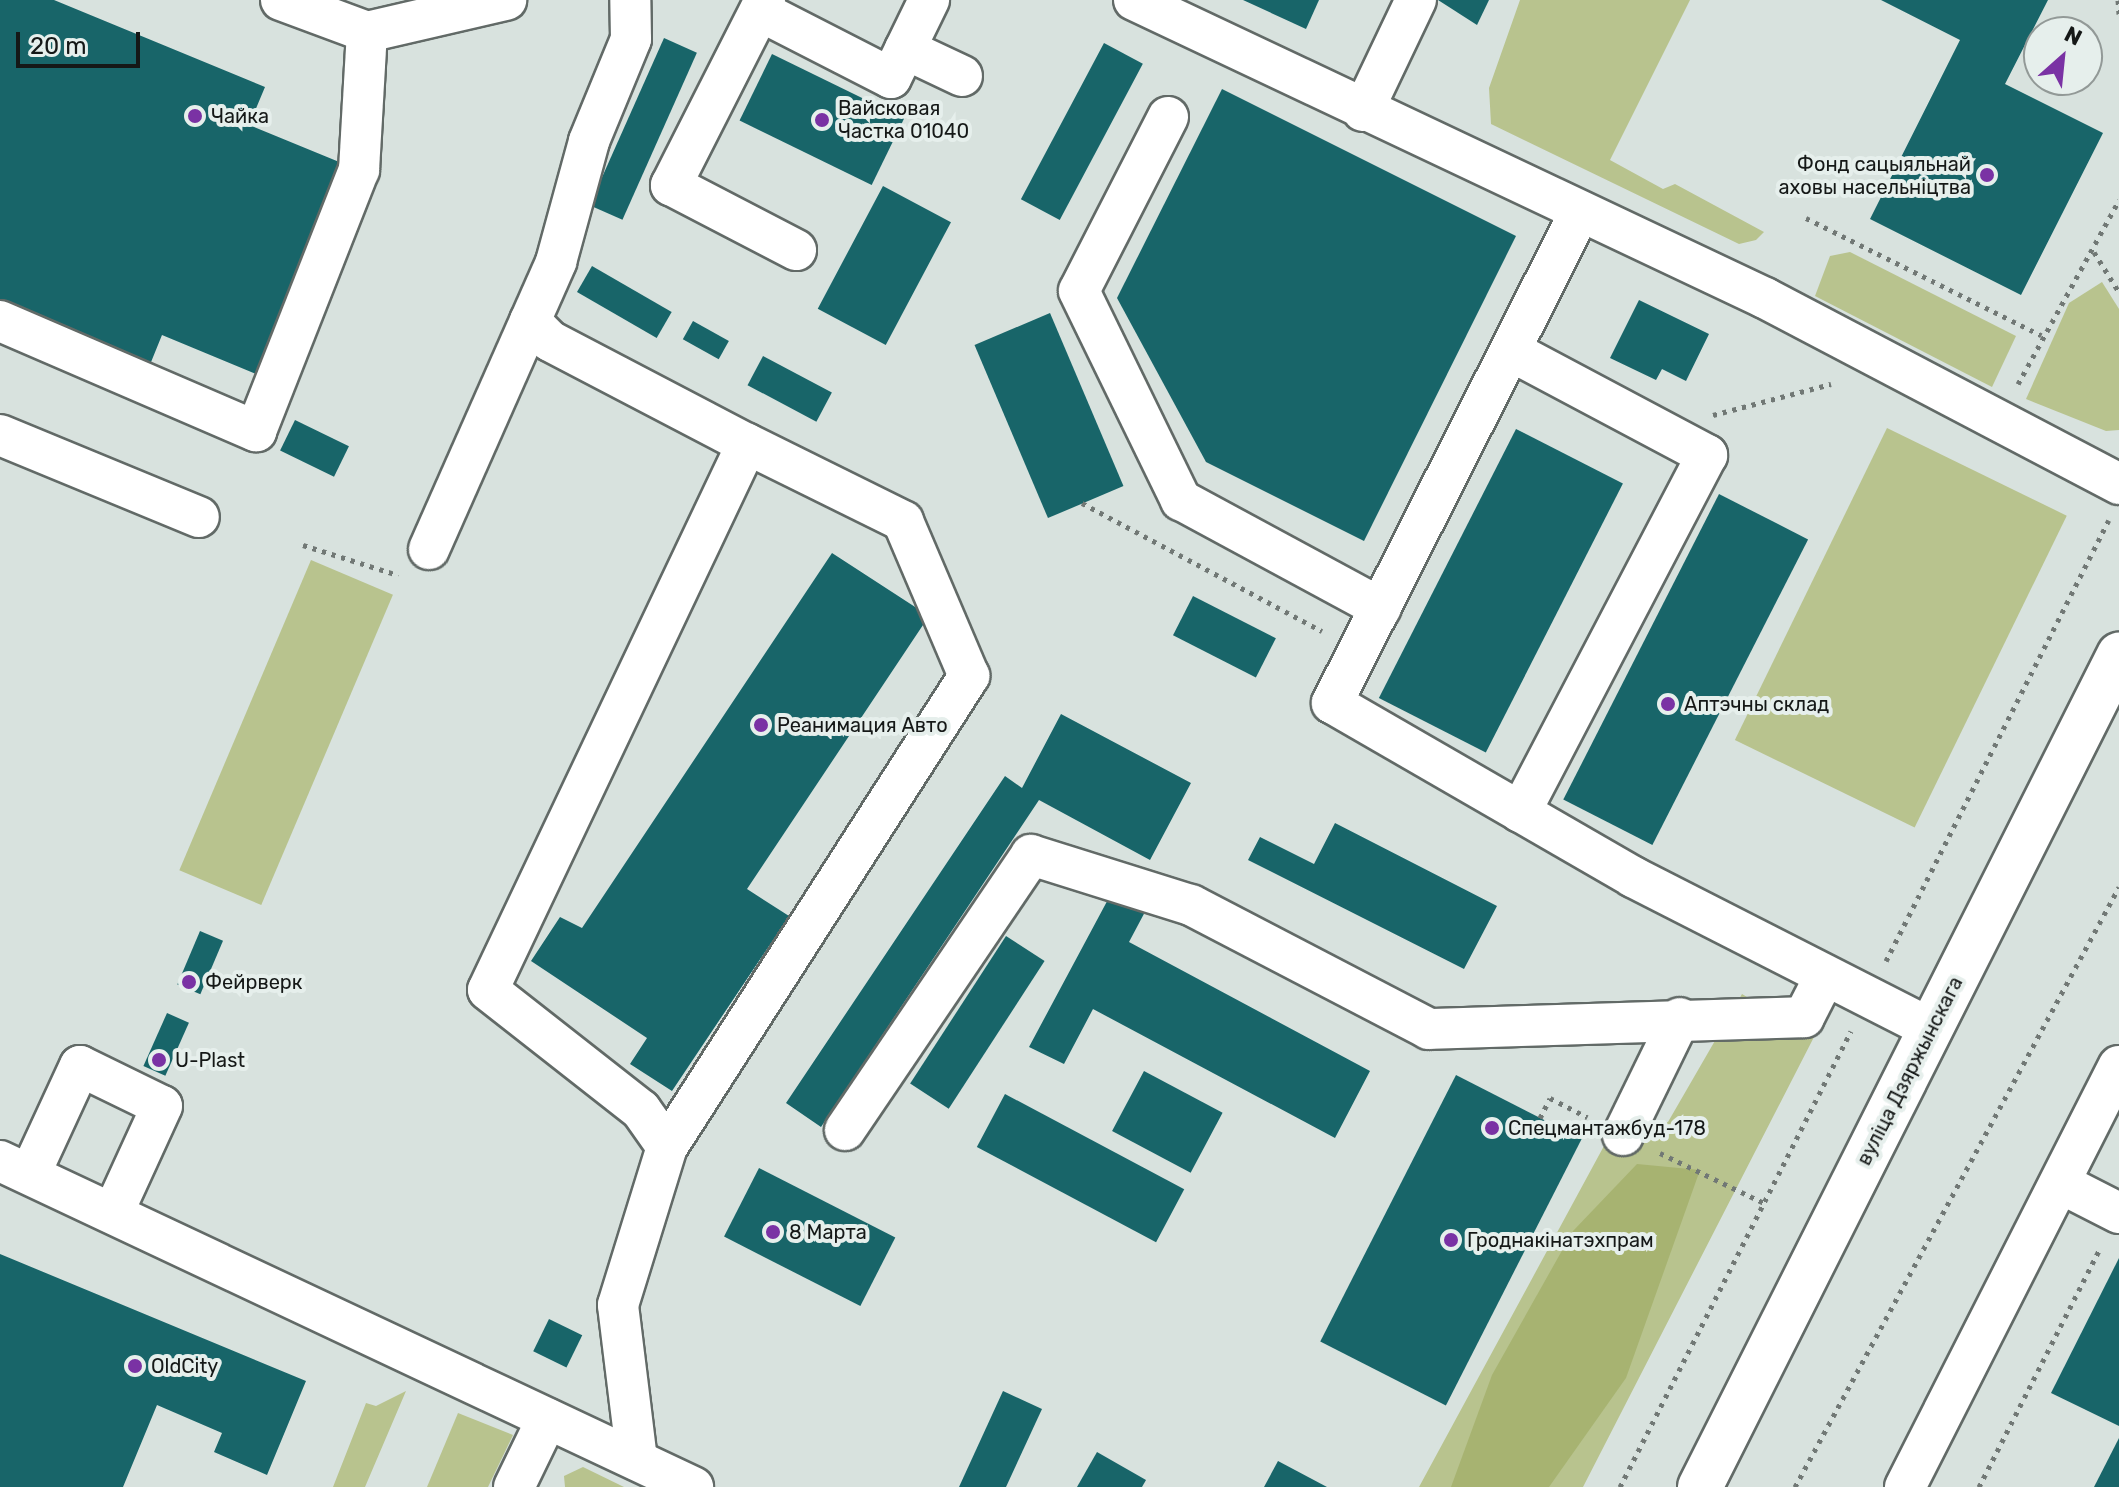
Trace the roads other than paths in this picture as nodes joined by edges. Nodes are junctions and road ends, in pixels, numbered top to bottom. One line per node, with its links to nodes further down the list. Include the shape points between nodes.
1 (281, 0): 8 (lane)
2 (506, 0): 8 (lane)
3 (630, 0): 16 (lane, via 631,39)
4 (929, 0): 9 (lane)
5 (1134, 0): 11 (lane)
6 (1416, 0): 11 (lane)
7 (762, 6): 9 (lane, via 891,78); 14 (lane, via 671,185)
8 (367, 32): 15 (lane, via 359,170 256,431)
9 (905, 49): 10 (lane)
10 (962, 76)
11 (1363, 111): 13 (lane)
12 (1168, 117): 23 (lane, via 1079,291 1181,500)
13 (1580, 212): 17 (lane); 20 (lane, via 1765,298)
14 (796, 250)
15 (0, 321)
16 (530, 321): 19 (lane, via 550,341); 22 (lane)
17 (1513, 352): 23 (lane); 25 (lane, via 1707,455)
18 (0, 435): 21 (lane)
19 (747, 444): 32 (lane, via 488,990 641,1110); 32 (lane, via 903,521 969,676)
20 (2119, 484)
21 (199, 517)
22 (420, 564)
23 (1381, 608): 25 (lane, via 1332,703)
24 (2119, 655): 28 (main road, вуліца Дзяржынскага)
25 (1520, 812): 26 (lane)
26 (1825, 976): 27 (lane, via 1804,1017); 28 (lane)
27 (1680, 1018): 30 (lane, via 1429,1029 1191,905 1031,855); 31 (lane)
28 (1931, 1029): 41 (main road, вуліца Дзяржынскага)
29 (2119, 1066): 34 (lane)
30 (845, 1130)
31 (1623, 1135)
32 (667, 1147): 38 (lane, via 618,1305)
33 (15, 1168): 35 (lane); 35 (lane, via 80,1066 162,1106)
34 (2060, 1183): 36 (lane); 42 (lane)
35 (113, 1213): 37 (lane, via 439,1381)
36 (2119, 1213)
37 (547, 1419): 38 (lane); 39 (lane)
38 (637, 1460): 40 (lane)
39 (514, 1487)
40 (693, 1487)
41 (1700, 1487)
42 (1905, 1487)

